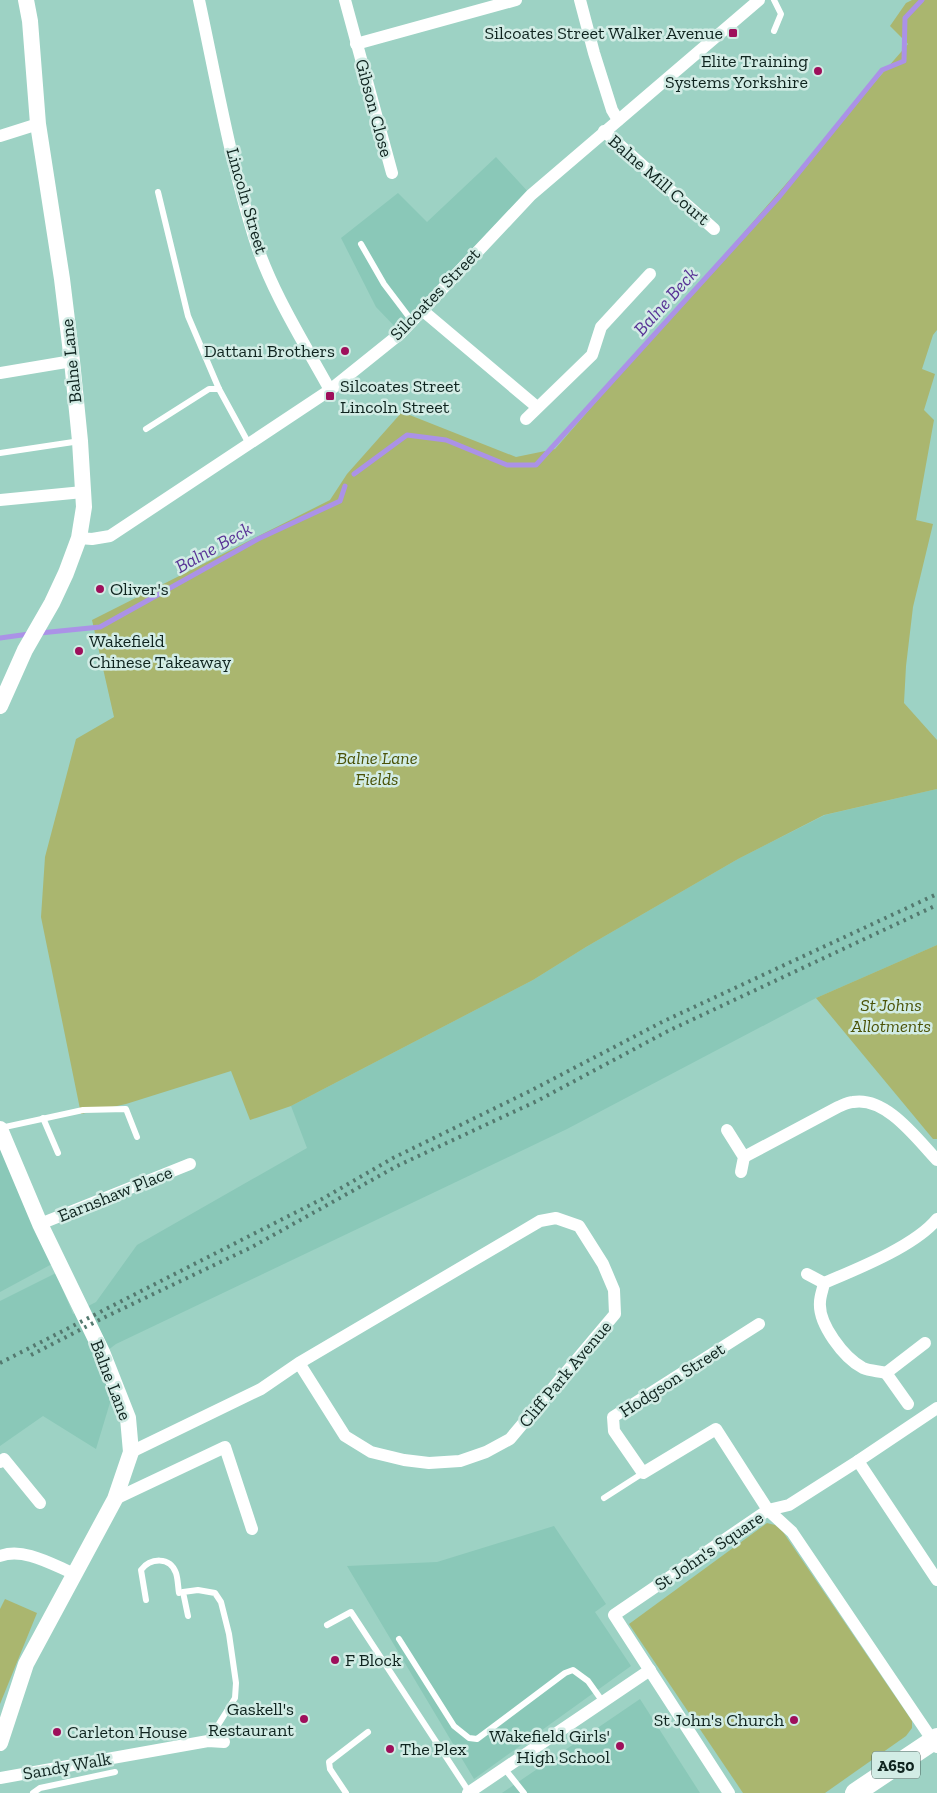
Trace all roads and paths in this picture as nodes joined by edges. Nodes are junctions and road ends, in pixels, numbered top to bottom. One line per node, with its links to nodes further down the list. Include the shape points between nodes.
1 (26, 0): 11 (street, Balne Lane)
2 (199, 0): 24 (street, Lincoln Street, via 254,238 276,292)
3 (345, 0): 9 (street, Gibson Close)
4 (516, 0): 9 (street, Gibson Close)
5 (580, 0): 10 (street, via 612,110)
6 (759, 0): 10 (street, Silcoates Street)
7 (774, 0): 8 (lane, via 781,14)
8 (774, 31)
9 (356, 44): 14 (street, Gibson Close)
10 (618, 120): 12 (street, Silcoates Street)
11 (38, 124): 13 (street); 21 (street, Balne Lane)
12 (604, 131): 16 (street, Balne Mill Court); 19 (street, Silcoates Street, via 531,195)
13 (0, 136)
14 (392, 173)
15 (158, 192): 23 (lane, via 188,316)
16 (714, 229)
17 (361, 244): 20 (lane, via 384,284)
18 (650, 274): 25 (street, via 601,327 592,355)
19 (422, 310): 20 (street, Silcoates Street); 25 (street)
20 (412, 321): 24 (street, Silcoates Street)
21 (72, 361): 22 (street); 28 (street, Balne Lane)
22 (0, 374)
23 (219, 389): 27 (lane, via 209,389); 29 (lane)
24 (330, 390): 29 (street, Silcoates Street)
25 (537, 406): 26 (street)
26 (526, 419)
27 (146, 429)
28 (80, 442): 30 (lane); 31 (street, Balne Lane)
29 (250, 444): 33 (street, Silcoates Street, via 110,536)
30 (0, 453)
31 (83, 492): 32 (street); 33 (street, Balne Lane)
32 (0, 500)
33 (79, 538): 34 (street, Balne Lane, via 52,603 25,650)
34 (0, 706)
35 (43, 1118): 36 (lane); 38 (lane, via 83,1110 126,1109); 39 (lane)
36 (0, 1128): 45 (street, Balne Lane)
37 (727, 1130): 40 (street)
38 (137, 1137)
39 (58, 1153)
40 (744, 1157): 41 (street, via 838,1106 854,1101 867,1102 887,1111); 43 (street)
41 (937, 1160)
42 (190, 1164): 45 (street, Earnshaw Place)
43 (741, 1172)
44 (937, 1219): 47 (street, via 901,1247)
45 (40, 1224): 54 (street, Balne Lane, via 102,1352 128,1418)
46 (807, 1274): 47 (street)
47 (824, 1283): 51 (street, via 820,1303 823,1321 833,1339 850,1359 864,1369)
48 (759, 1324): 57 (street, Hodgson Street, via 613,1417 614,1431)
49 (925, 1343): 51 (street)
50 (299, 1363): 50 (street, Cliff Park Avenue, via 540,1221 556,1218 579,1226 603,1264 614,1290 615,1314 510,1439 460,1461 429,1463 371,1452 345,1436); 54 (street, Cliff Park Avenue, via 261,1389)
51 (886, 1372): 52 (street)
52 (908, 1404)
53 (937, 1408): 56 (street)
54 (132, 1452): 59 (street, Balne Lane)
55 (0, 1462): 60 (street, via 4,1459)
56 (858, 1462): 61 (street, via 789,1505); 65 (street)
57 (643, 1474): 58 (lane); 61 (street, via 716,1429)
58 (604, 1498)
59 (115, 1499): 62 (street, via 225,1447); 64 (street, Balne Lane)
60 (40, 1503)
61 (768, 1510): 71 (street, St John's Square, via 614,1615); 76 (street, St John's Square, via 792,1532)
62 (252, 1529)
63 (0, 1556): 64 (street, via 24,1554)
64 (75, 1574): 77 (street, Balne Lane, via 26,1664)
65 (937, 1580)
66 (179, 1593): 67 (lane, via 173,1568 167,1562 152,1561 141,1570)
67 (146, 1600)
68 (188, 1616): 74 (lane, via 183,1592 215,1593 221,1602 230,1634 235,1698)
69 (327, 1625): 84 (lane, via 351,1612)
70 (399, 1639): 72 (lane, via 454,1726 469,1738 477,1739 574,1670 588,1681)
71 (650, 1670): 72 (street); 85 (street, St John's Square)
72 (603, 1702): 78 (street)
73 (368, 1732): 83 (lane, via 329,1762)
74 (208, 1741): 75 (street, Sandy Walk); 80 (street, Sandy Walk)
75 (224, 1742)
76 (936, 1742): 86 (main road, A650)
77 (0, 1743)
78 (504, 1768): 81 (lane); 84 (street)
79 (115, 1772): 82 (lane, via 40,1788)
80 (0, 1778)
81 (521, 1792)
82 (33, 1793)
83 (346, 1793)
84 (469, 1793)
85 (729, 1793)
86 (855, 1793)

